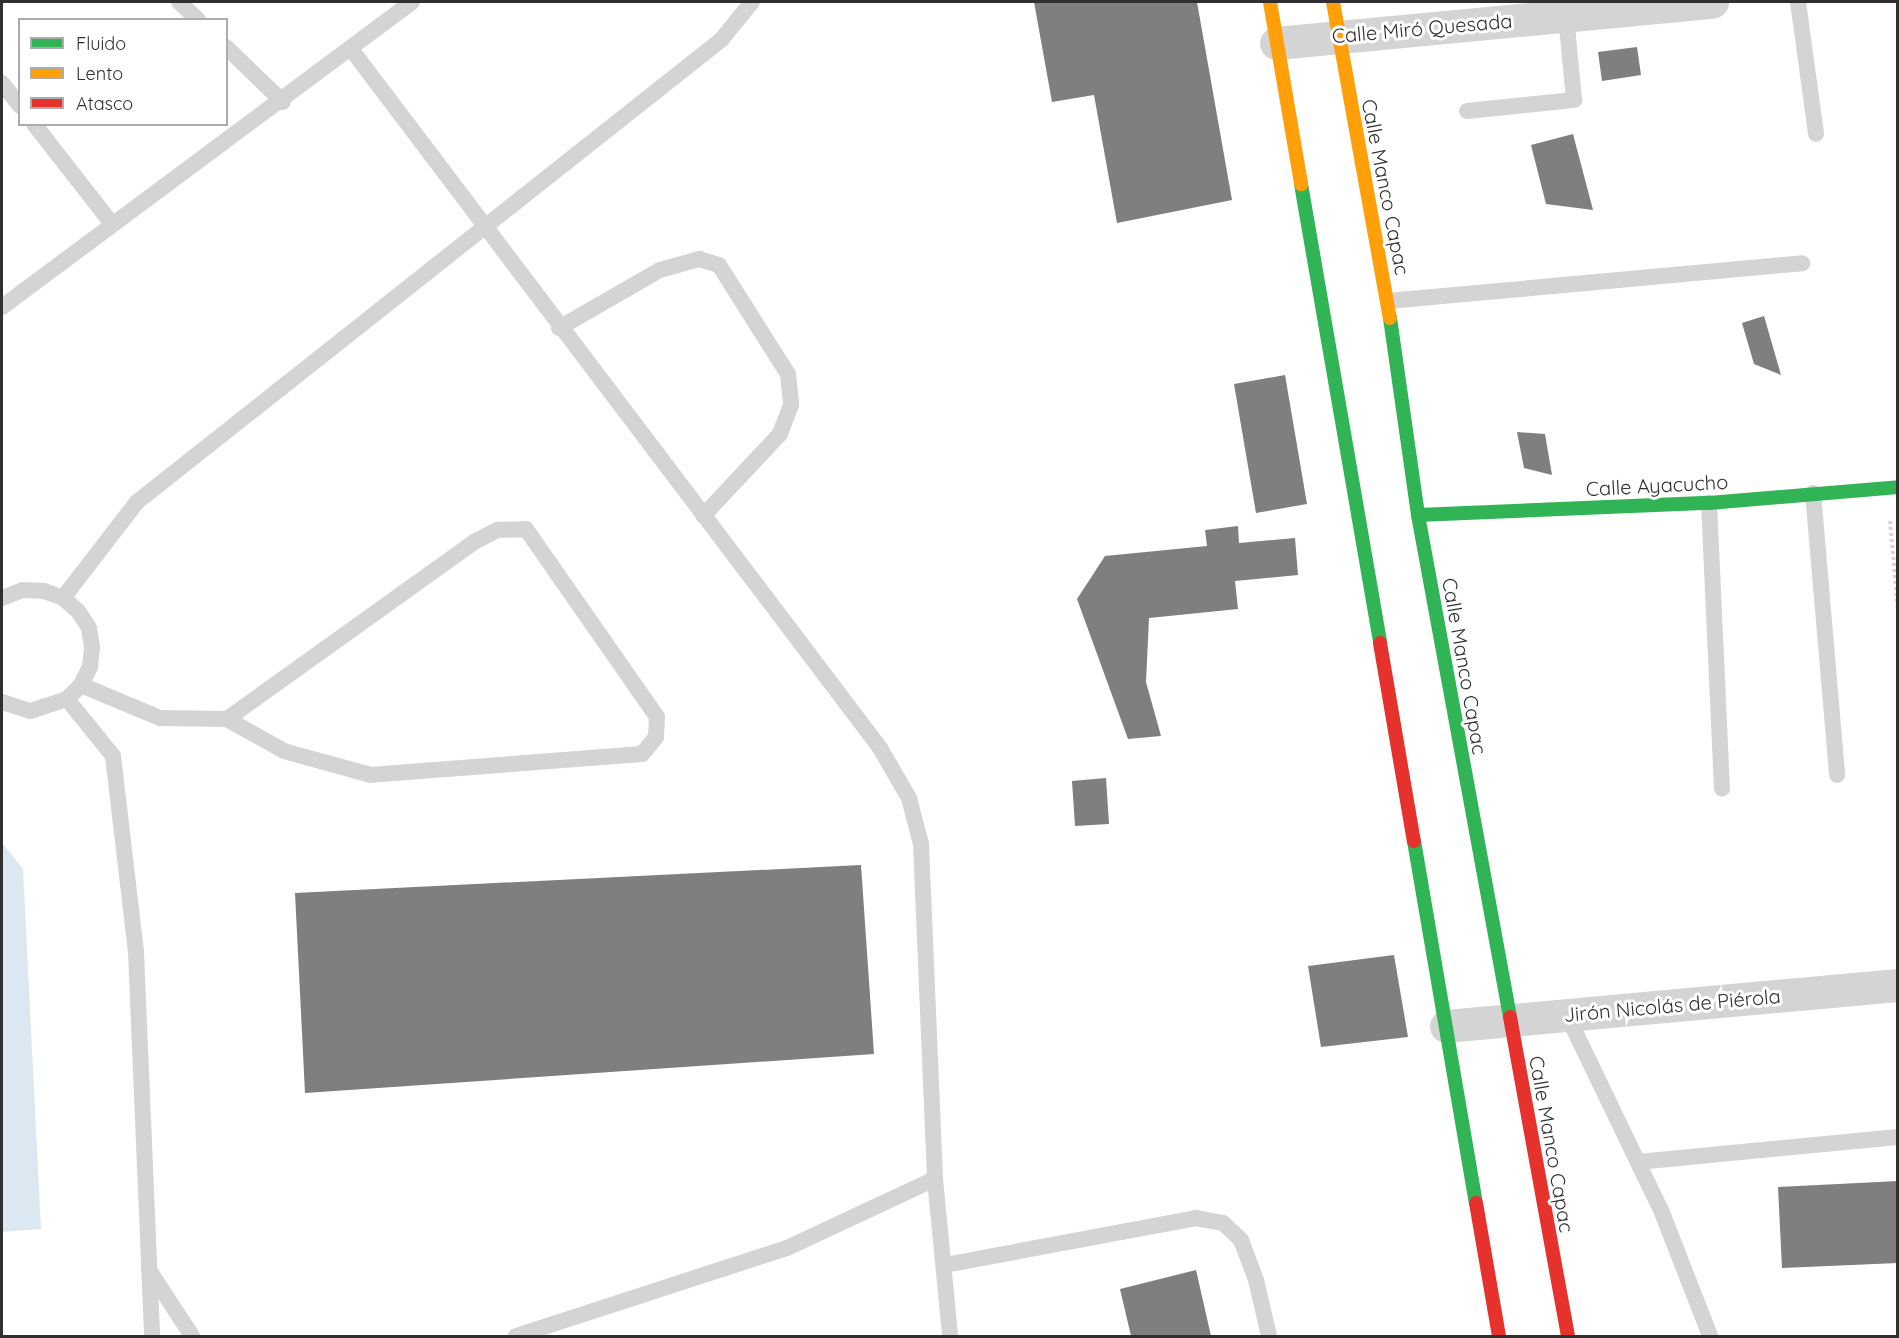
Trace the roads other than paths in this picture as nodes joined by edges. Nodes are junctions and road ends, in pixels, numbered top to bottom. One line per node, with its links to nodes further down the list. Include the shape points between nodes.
1 (179, 2): 9 (lane)
2 (412, 2): 13 (lane)
3 (752, 2): 21 (lane, via 721,40)
4 (1270, 2): 11 (main road)
5 (1333, 2): 10 (main road, Calle Manco Capac)
6 (1712, 2): 8 (street, Calle Miró Quesada)
7 (1798, 2): 19 (lane)
8 (1566, 15): 10 (street, Calle Miró Quesada); 17 (lane, via 1574,100)
9 (196, 18)
10 (1338, 36): 11 (street, Calle Miró Quesada); 23 (main road, Calle Manco Capac)
11 (1276, 43): 42 (main road)
12 (228, 49): 15 (lane)
13 (351, 49): 15 (lane); 21 (lane)
14 (2, 83): 16 (lane)
15 (283, 102): 20 (lane)
16 (18, 103)
17 (1467, 111)
18 (36, 126): 20 (lane)
19 (1816, 134)
20 (112, 224): 24 (lane)
21 (485, 230): 25 (lane); 32 (lane, via 137,502)
22 (1802, 263): 23 (lane)
23 (1388, 301): 29 (main road, Calle Manco Capac)
24 (2, 307)
25 (559, 328): 30 (lane); 30 (lane, via 660,270 699,259 718,265 788,374 792,405 780,434)
26 (1892, 488): 27 (main road, Calle Ayacucho)
27 (1814, 493): 28 (main road, Calle Ayacucho); 37 (lane)
28 (1709, 503): 29 (main road, Calle Ayacucho); 38 (lane)
29 (1418, 515): 41 (main road, Calle Manco Capac)
30 (703, 516): 45 (lane, via 880,748 909,798 921,844)
31 (2, 597): 32 (lane, via 23,590 44,591)
32 (63, 598): 33 (lane, via 78,611 88,628 91,657)
33 (81, 685): 34 (lane); 36 (lane, via 160,718)
34 (66, 699): 35 (lane, via 30,711); 47 (lane, via 113,756 136,952)
35 (2, 702)
36 (227, 719): 36 (lane, via 284,751 371,775 642,754 656,737 657,717 526,529 498,530 474,542)
37 (1837, 775)
38 (1722, 789)
39 (1898, 985): 40 (street, Jirón Nicolás de Piérola)
40 (1567, 1015): 41 (street, Jirón Nicolás de Piérola); 44 (lane)
41 (1509, 1020): 42 (street, Jirón Nicolás de Piérola); 54 (main road, Calle Manco Capac)
42 (1446, 1026): 53 (main road)
43 (1898, 1137): 44 (lane)
44 (1638, 1162): 55 (lane)
45 (935, 1179): 46 (lane); 50 (lane, via 787,1248)
46 (945, 1265): 51 (lane); 52 (lane, via 1195,1218 1223,1223 1241,1240 1256,1280)
47 (149, 1269): 48 (lane); 49 (lane)
48 (152, 1336)
49 (192, 1336)
50 (516, 1336)
51 (950, 1336)
52 (1269, 1336)
53 (1499, 1336)
54 (1568, 1336)
55 (1710, 1336)

